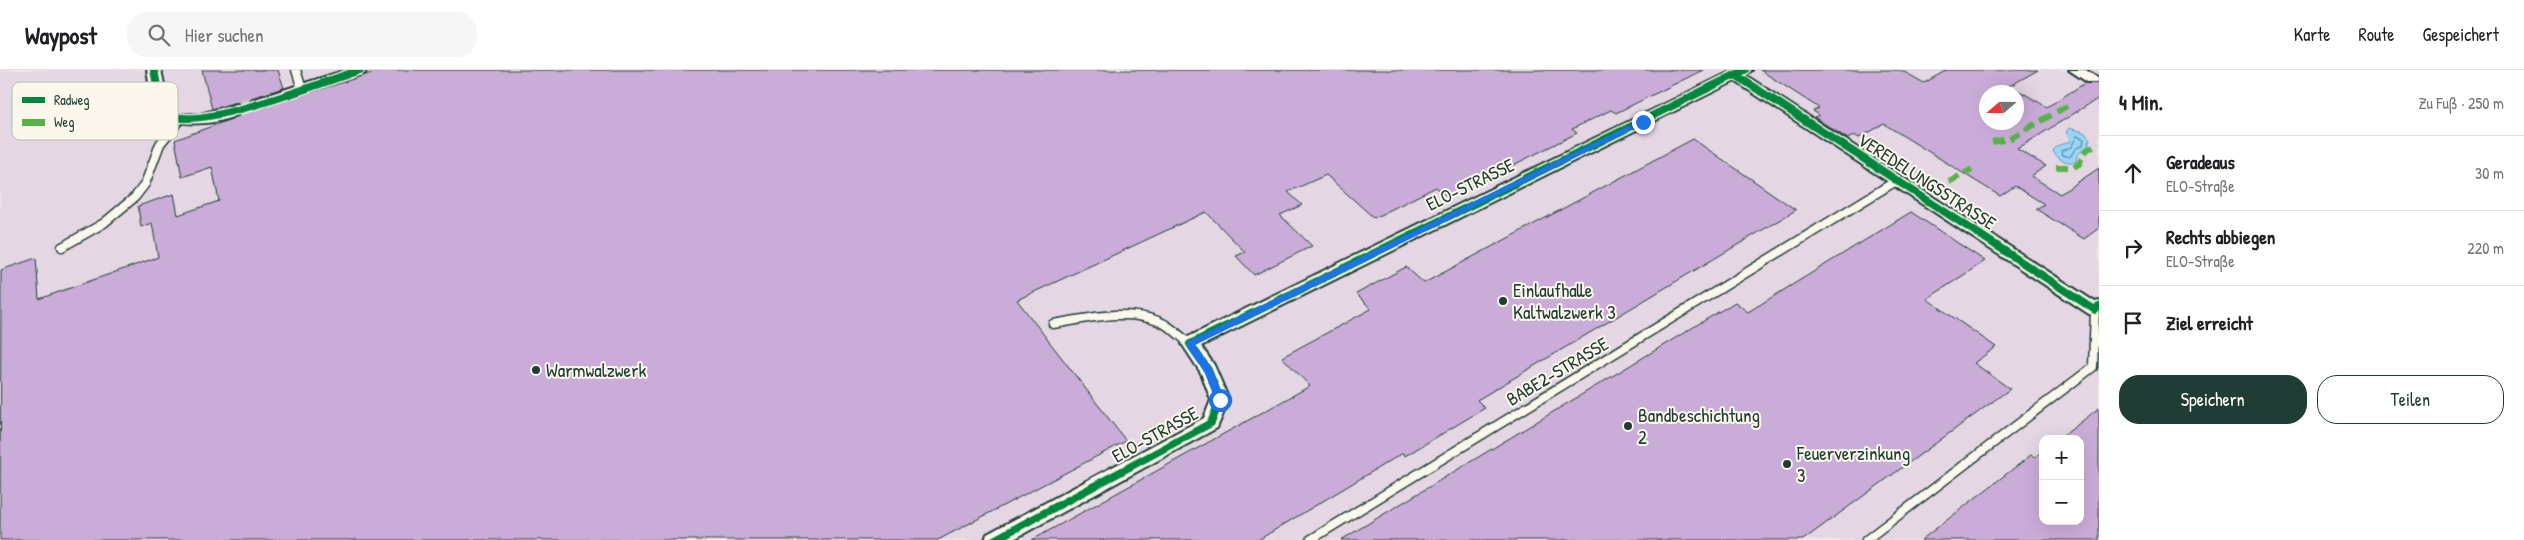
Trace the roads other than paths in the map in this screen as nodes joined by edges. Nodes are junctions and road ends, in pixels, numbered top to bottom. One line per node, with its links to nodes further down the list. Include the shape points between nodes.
1 (296, 70): 6 (lane)
2 (360, 70): 6 (street)
3 (2076, 70): 5 (street)
4 (1741, 73): 12 (street, VEREDELUNGSSTRASSE); 16 (street, ELO-STRASSE)
5 (2092, 79)
6 (302, 89): 7 (street)
7 (257, 103)
8 (237, 109): 9 (street, via 197,120)
9 (180, 119): 10 (lane)
10 (178, 122)
11 (163, 140): 13 (lane, via 145,184 135,197 104,223)
12 (1896, 181): 14 (street, VEREDELUNGSSTRASSE); 18 (lane, BABE2-STRASSE)
13 (62, 247)
14 (2097, 309): 19 (lane, VEREDELUNGSSTRASSE, via 2092,367)
15 (1053, 324): 16 (lane, via 1139,316 1160,321)
16 (1190, 344): 17 (street, ELO-STRASSE, via 1208,370 1220,400 1211,423)
17 (994, 540)
18 (1310, 540)
19 (1866, 540)

